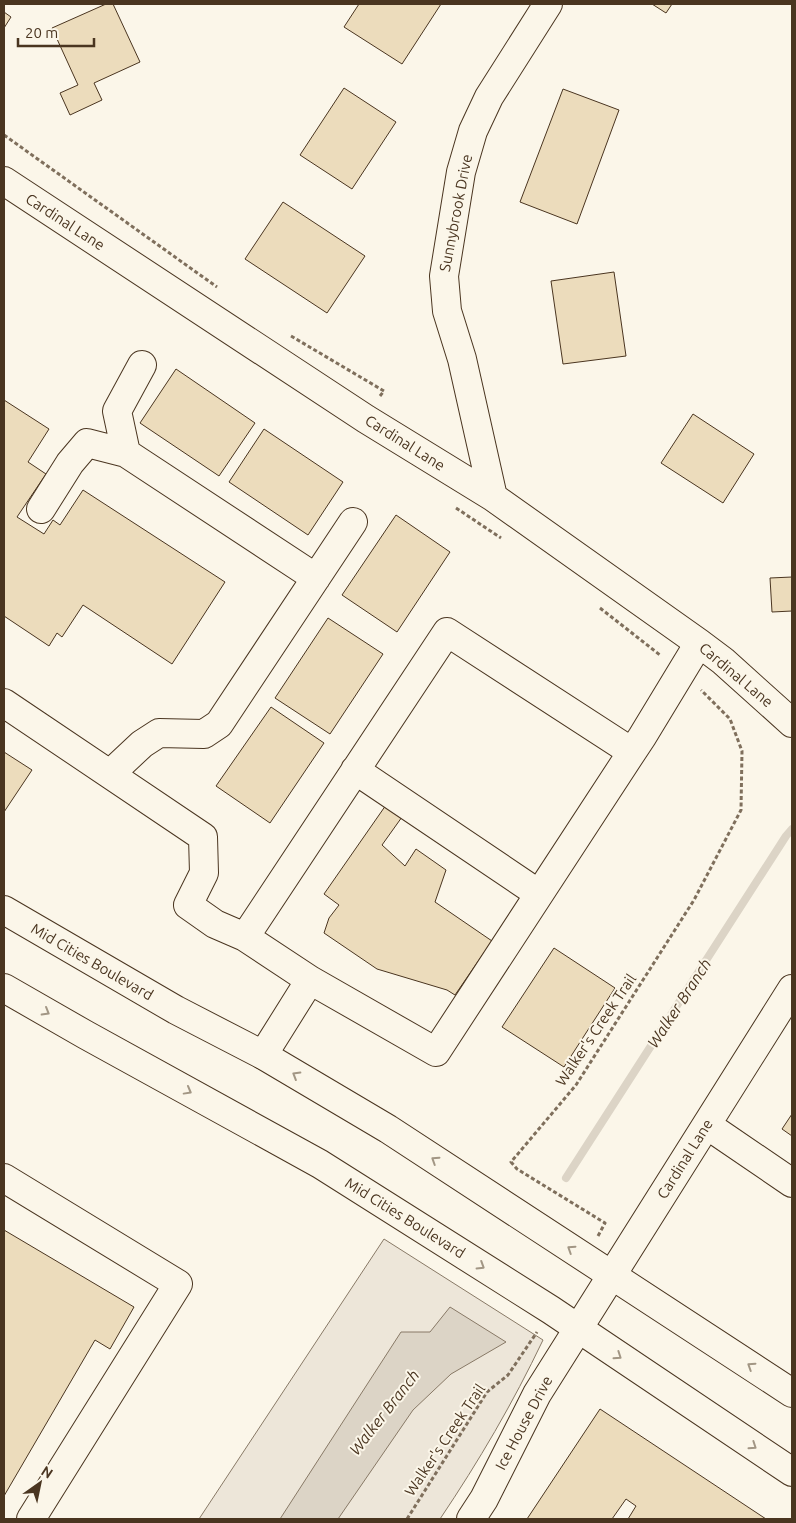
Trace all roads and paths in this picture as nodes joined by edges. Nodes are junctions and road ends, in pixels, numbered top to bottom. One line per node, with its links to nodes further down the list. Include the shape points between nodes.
1 (548, 4): 5 (street, Sunnybrook Drive, via 489,97 473,131 461,172 444,276 446,311 462,359)
2 (4, 181): 5 (street, Cardinal Lane, via 366,419)
3 (142, 365): 4 (street, via 117,411)
4 (126, 453): 6 (street, via 87,443 70,463); 8 (street)
5 (493, 497): 9 (street, Cardinal Lane)
6 (41, 509)
7 (352, 522): 8 (street)
8 (316, 578): 15 (street, via 219,724 204,734 159,733)
9 (700, 643): 12 (street, Cardinal Lane); 13 (street)
10 (4, 703): 15 (street)
11 (730, 719): 26 (path, Walker's Creek Trail, via 742,751 741,810 694,900 576,1084 511,1162 517,1169 605,1223)
12 (792, 723)
13 (632, 752): 14 (street, via 447,632); 16 (street)
14 (356, 770): 16 (street); 18 (street)
15 (110, 774): 18 (street, via 204,837 204,873 188,905 215,924)
16 (539, 894): 19 (street, via 436,1052)
17 (4, 910): 22 (street, Mid Cities Boulevard, via 176,1010)
18 (246, 937): 19 (street)
19 (310, 980): 22 (street)
20 (4, 988): 28 (street, Mid Cities Boulevard, one-way to 28, via 320,1164)
21 (792, 989): 23 (street, Cardinal Lane)
22 (263, 1055): 26 (street, Mid Cities Boulevard, one-way to 22, via 388,1129)
23 (706, 1125): 25 (street); 27 (street, Cardinal Lane)
24 (4, 1178): 32 (street, via 178,1284)
25 (792, 1183)
26 (585, 1258): 27 (street, Mid Cities Boulevard)
27 (612, 1275): 29 (street, Cardinal Lane); 30 (street, Mid Cities Boulevard, one-way to 27)
28 (551, 1310): 29 (street, Mid Cities Boulevard); 33 (path, Walker's Creek Trail, via 508,1374 487,1392)
29 (578, 1328): 31 (street, Mid Cities Boulevard, one-way to 31); 34 (street, Ice House Drive, via 537,1394)
30 (792, 1393)
31 (792, 1472)
32 (31, 1519)
33 (407, 1519)
34 (471, 1519)

